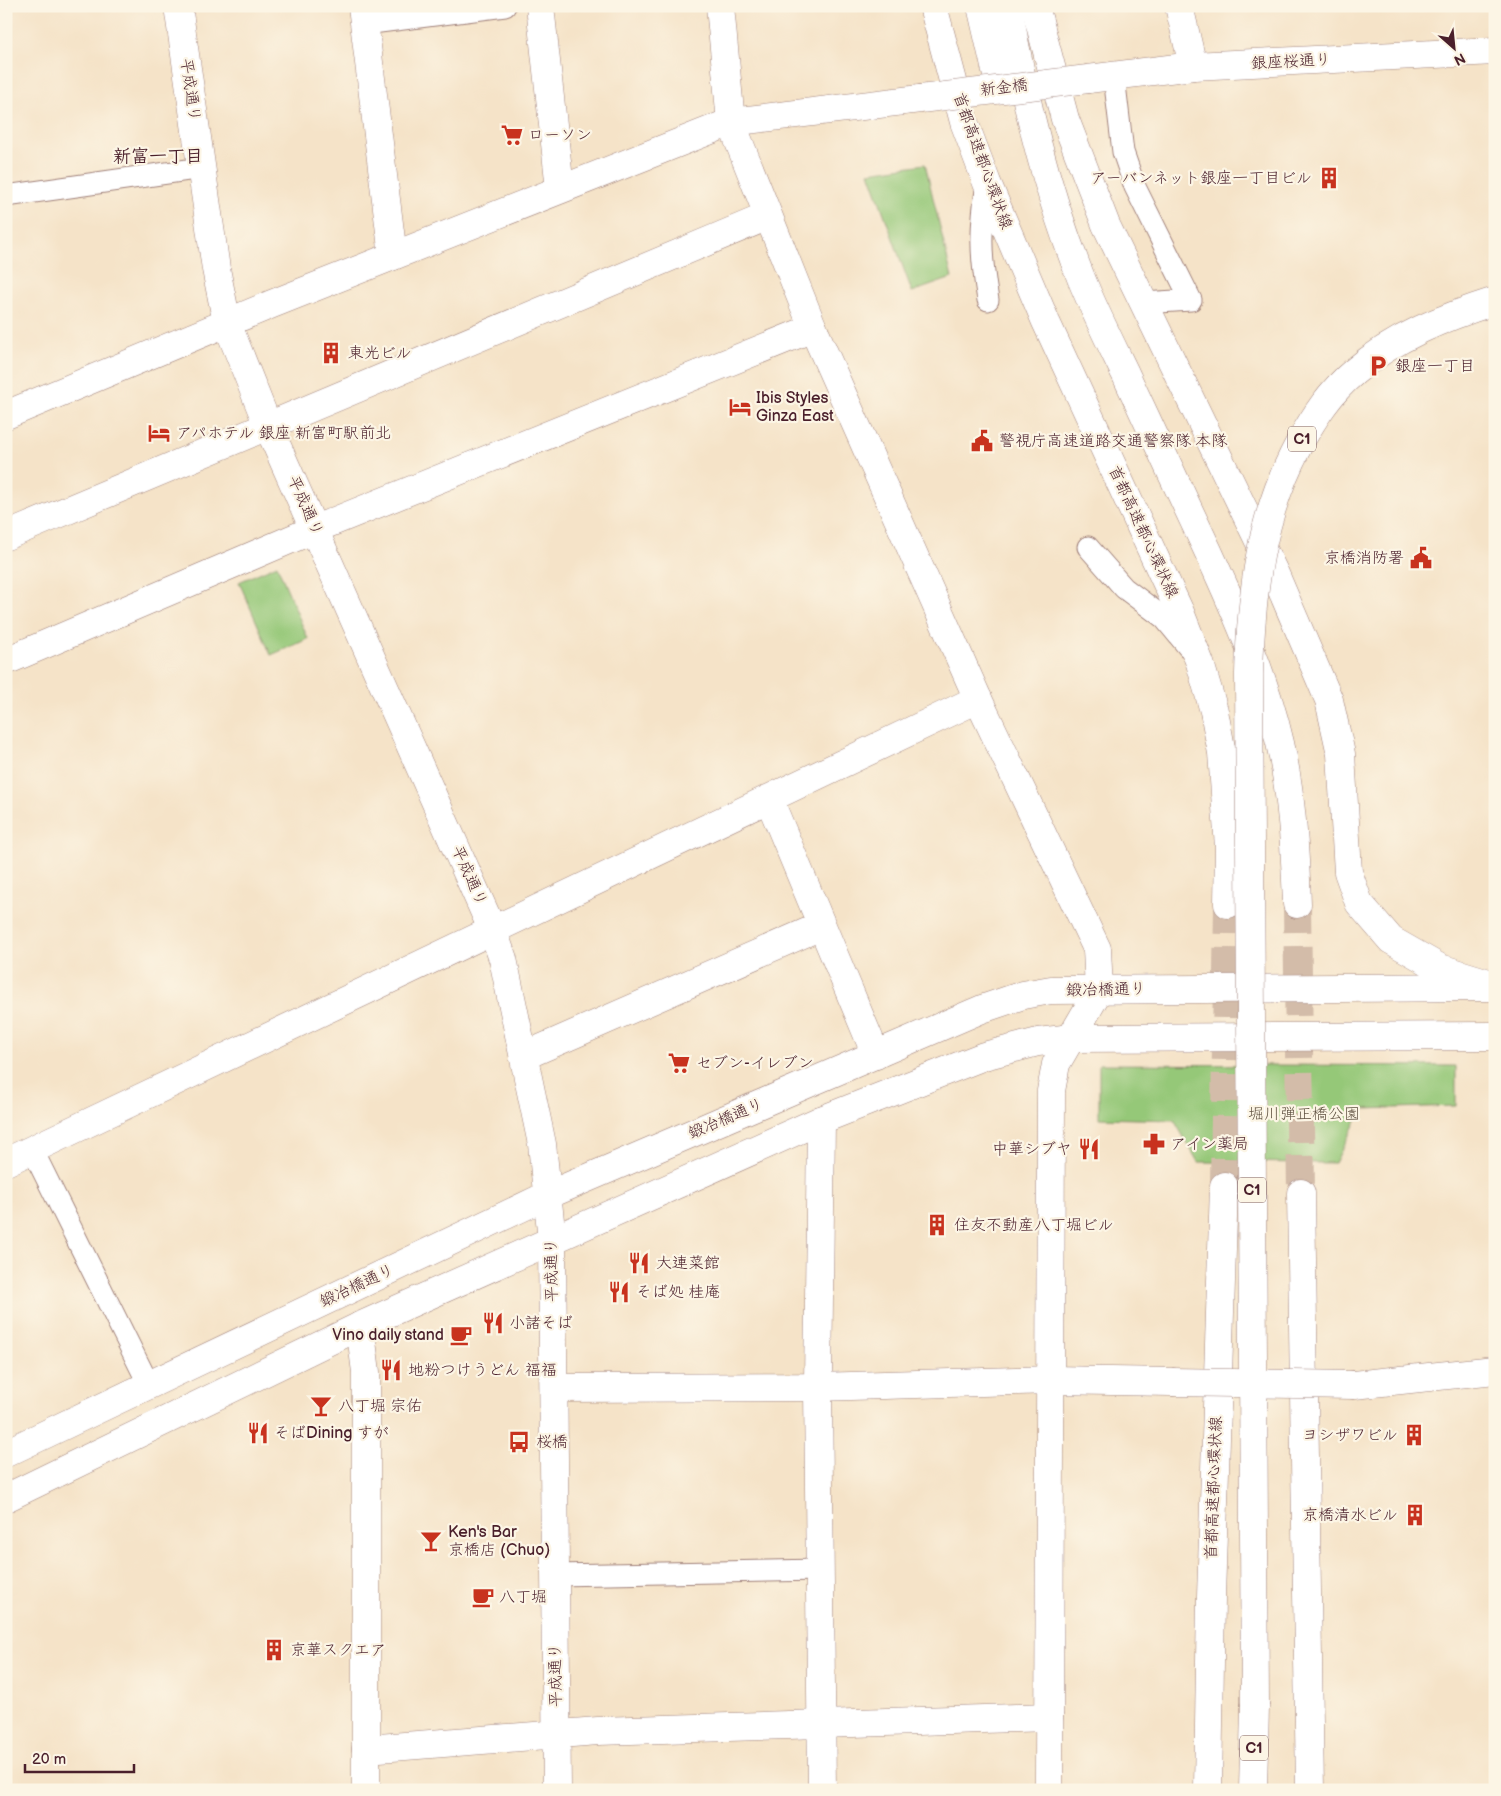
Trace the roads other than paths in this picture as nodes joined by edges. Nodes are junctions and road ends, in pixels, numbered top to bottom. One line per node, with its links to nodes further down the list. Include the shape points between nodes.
1 (178, 6): 16 (main road, 平成通り)
2 (505, 6): 10 (lane)
3 (540, 6): 18 (main road)
4 (720, 6): 15 (main road)
5 (981, 6): 14 (main road)
6 (1008, 6): 37 (main road, via 1035,140 1054,206 1082,280 1219,574 1264,690 1287,780)
7 (1035, 6): 24 (main road, via 1065,119 1084,171)
8 (1179, 6): 12 (main road)
9 (934, 9): 17 (main road, 首都高速都心環状線, via 964,122)
10 (363, 15): 21 (main road)
11 (1495, 52): 12 (main road, 銀座桜通り)
12 (1193, 66): 13 (main road, 銀座桜通り)
13 (1101, 77): 14 (main road, 新金橋, bridge); 24 (lane, via 1135,187 1191,300)
14 (1000, 88): 15 (main road, 新金橋, bridge)
15 (731, 122): 18 (main road, 新金橋); 20 (main road)
16 (202, 168): 19 (lane); 25 (main road, 平成通り)
17 (987, 183): 22 (lane, via 980,228 981,264); 33 (main road, 首都高速都心環状線)
18 (560, 190): 21 (main road, 新金橋)
19 (6, 196)
20 (768, 216): 26 (main road); 28 (main road)
21 (392, 256): 25 (main road, 新金橋)
22 (988, 300)
23 (1495, 301): 72 (main road, C1, bridge, via 1441,320 1398,341 1355,370 1312,421 1280,483 1262,536 1250,620 1249,674)
24 (1143, 303): 40 (main road, via 1275,574 1329,700 1341,754 1348,872 1359,903 1392,940 1440,968)
25 (227, 324): 27 (main road, 新金橋); 28 (main road, 平成通り)
26 (812, 328): 29 (main road); 34 (main road)
27 (6, 415)
28 (268, 426): 29 (main road, 平成通り); 30 (main road)
29 (315, 529): 32 (main road); 39 (main road, 平成通り)
30 (6, 536)
31 (1088, 547): 33 (lane, via 1124,588 1164,618)
32 (6, 661)
33 (1200, 663): 36 (main road, 首都高速都心環状線, via 1222,753)
34 (978, 699): 35 (main road); 41 (main road, via 1096,949)
35 (768, 799): 38 (main road); 39 (main road)
36 (1228, 904)
37 (1297, 904)
38 (821, 926): 44 (main road); 45 (main road)
39 (493, 930): 45 (main road, 平成通り, via 503,959); 47 (main road)
40 (1495, 986): 41 (main road, 鍛冶橋通り)
41 (1099, 990): 43 (main road); 44 (main road, 鍛冶橋通り, via 1051,990 1023,995 982,1009)
42 (1495, 1036): 43 (main road)
43 (1072, 1038): 46 (main road, via 1038,1042 984,1056); 55 (main road, via 1056,1064 1051,1092)
44 (876, 1055): 51 (main road, 鍛冶橋通り)
45 (524, 1056): 51 (main road, 平成通り, via 542,1144)
46 (820, 1120): 52 (main road); 57 (main road)
47 (32, 1149): 48 (main road); 56 (lane)
48 (6, 1162)
49 (1224, 1186): 71 (main road, 首都高速都心環状線)
50 (1301, 1193): 73 (main road)
51 (548, 1195): 52 (main road, 平成通り); 56 (main road, 鍛冶橋通り)
52 (552, 1240): 53 (main road); 58 (main road, 平成通り)
53 (360, 1326): 60 (main road); 66 (main road, via 366,1372)
54 (1495, 1370): 55 (main road, bridge, via 1354,1385)
55 (1050, 1380): 57 (main road); 63 (main road)
56 (149, 1385): 59 (main road, 鍛冶橋通り)
57 (818, 1387): 58 (main road); 61 (main road)
58 (554, 1388): 62 (main road, 平成通り)
59 (6, 1453)
60 (6, 1498)
61 (820, 1570): 62 (lane); 64 (main road)
62 (555, 1575): 65 (main road, 平成通り)
63 (1049, 1717): 64 (main road); 70 (main road)
64 (821, 1723): 65 (main road); 69 (main road)
65 (557, 1733): 66 (main road); 68 (main road, 平成通り)
66 (366, 1749): 67 (main road)
67 (366, 1790)
68 (557, 1790)
69 (822, 1790)
70 (1049, 1790)
71 (1208, 1790)
72 (1253, 1790)
73 (1310, 1790)

